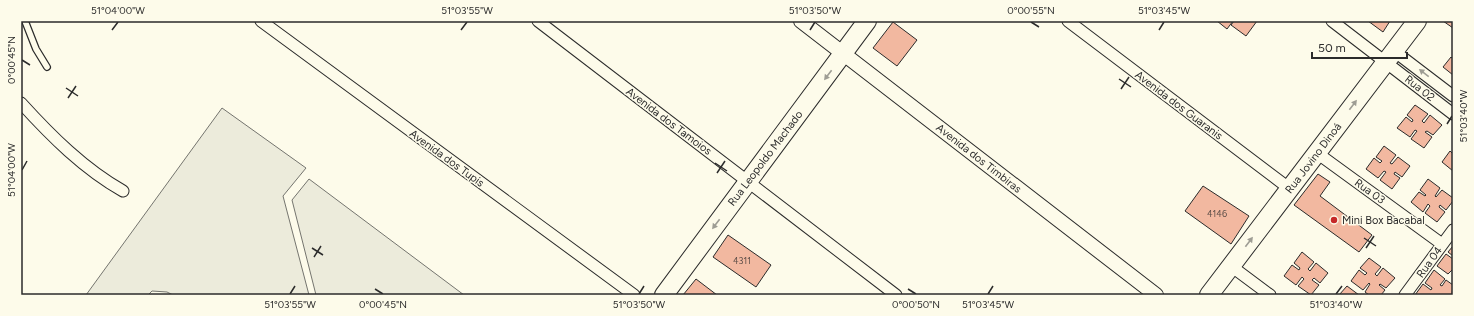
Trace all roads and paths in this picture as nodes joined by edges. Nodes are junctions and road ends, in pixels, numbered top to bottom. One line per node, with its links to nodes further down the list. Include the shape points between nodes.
1 (25, 21): 11 (lane, via 36,49)
2 (261, 21): 22 (street, Avenida dos Tupis)
3 (538, 21): 16 (street, Avenida dos Tamoios)
4 (801, 21): 9 (street, Avenida dos Timbiras)
5 (867, 21): 9 (main road, Rua Leopoldo Machado)
6 (1068, 21): 17 (street, Avenida dos Guaranis)
7 (1332, 21): 10 (street)
8 (1417, 21): 10 (main road, Rua Jovino Dinoá)
9 (844, 53): 16 (main road, Rua Leopoldo Machado, one-way to 16); 25 (street, Avenida dos Timbiras)
10 (1390, 56): 12 (street, Rua 02, one-way to 10); 14 (street, Rua 02); 15 (main road, Rua Jovino Dinoá, one-way to 10)
11 (47, 67)
12 (1453, 96)
13 (21, 103): 18 (street, via 58,141 103,180)
14 (1453, 114)
15 (1317, 152): 17 (main road, Rua Jovino Dinoá); 20 (street, Rua 03)
16 (748, 181): 23 (main road, Rua Leopoldo Machado, one-way to 23); 24 (street, Avenida dos Tamoios)
17 (1290, 189): 21 (main road, Rua Jovino Dinoá, one-way to 17)
18 (122, 192)
19 (1453, 230): 20 (street, Rua 04)
20 (1442, 244): 28 (street, Rua 04)
21 (1231, 266): 26 (main road, Rua Jovino Dinoá); 27 (street)
22 (634, 295)
23 (664, 295)
24 (896, 295)
25 (1156, 295)
26 (1209, 295)
27 (1270, 295)
28 (1405, 295)

